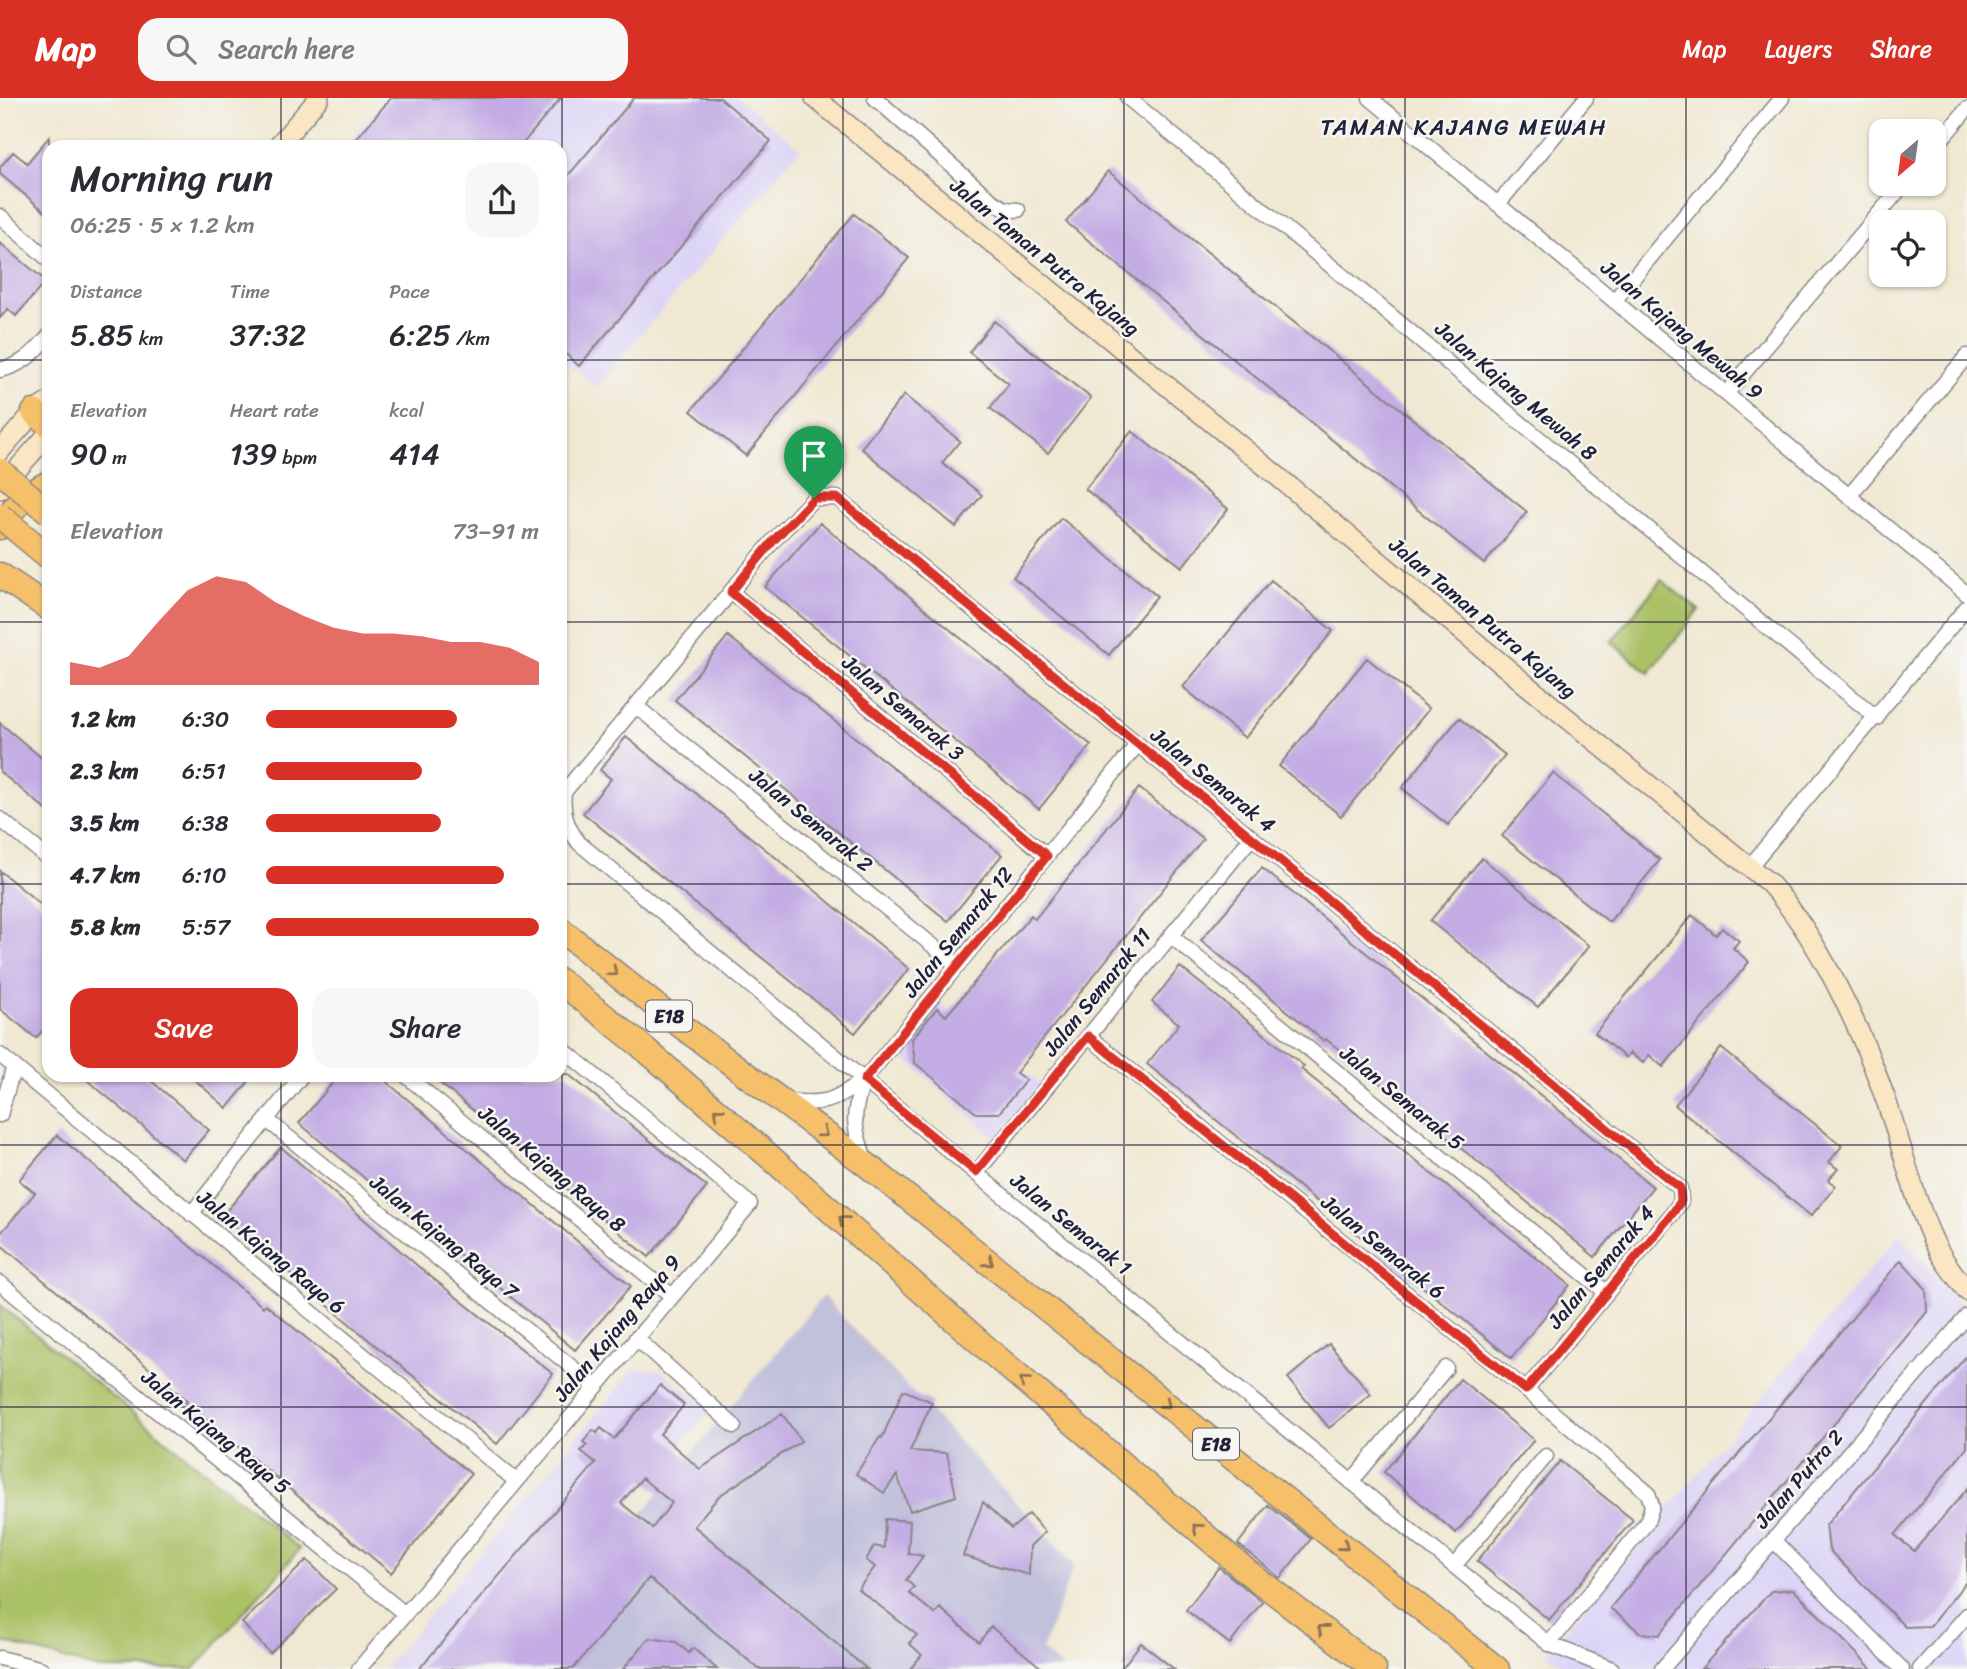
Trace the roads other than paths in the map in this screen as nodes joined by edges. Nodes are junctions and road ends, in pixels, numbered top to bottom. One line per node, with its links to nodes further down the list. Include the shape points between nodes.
1 (319, 98): 10 (street)
2 (815, 98): 46 (street, Jalan Taman Putra Kajang)
3 (875, 98): 13 (street, via 992,201)
4 (1128, 98): 38 (street, Jalan Kajang Mewah 8)
5 (1586, 98): 12 (street)
6 (1782, 98): 16 (street)
7 (1373, 99): 12 (street, Jalan Kajang Mewah 9)
8 (1967, 109): 9 (street)
9 (1946, 134)
10 (283, 140)
11 (1894, 196): 20 (street)
12 (1497, 204): 16 (street, Jalan Kajang Mewah 9)
13 (1018, 210)
14 (0, 216): 15 (street)
15 (42, 254)
16 (1614, 301): 20 (street, Jalan Kajang Mewah 9)
17 (42, 344): 19 (street, via 28,359)
18 (1967, 356): 27 (street)
19 (0, 370)
20 (1726, 394): 27 (street, Jalan Kajang Mewah 9)
21 (42, 415): 23 (street)
22 (42, 441): 26 (street)
23 (0, 450)
24 (0, 471): 28 (highway, bridge)
25 (42, 487): 30 (highway, via 23,499)
26 (0, 489)
27 (1849, 496): 34 (street, Jalan Kajang Mewah 9)
28 (42, 506)
29 (0, 516): 31 (highway, bridge)
30 (0, 527)
31 (42, 551)
32 (0, 575): 35 (highway)
33 (731, 592): 37 (street, Jalan Semarak 4); 39 (street, Jalan Semarak 4, via 814,498 837,498); 45 (street, Jalan Semarak 3)
34 (1967, 594)
35 (42, 603)
36 (1967, 607): 38 (street)
37 (637, 707): 40 (street, Jalan Semarak 4); 49 (street, Jalan Semarak 2)
38 (1877, 718): 46 (street)
39 (1137, 745): 43 (street, Jalan Semarak 4); 45 (street, Jalan Semarak 12)
40 (567, 790)
41 (0, 819): 44 (street)
42 (567, 825): 55 (street, Jalan Semarak 1, via 579,843)
43 (1251, 838): 48 (street, Jalan Semarak 11); 66 (street, Jalan Semarak 4, via 1680,1188 1681,1201)
44 (42, 853)
45 (1047, 856): 49 (street, Jalan Semarak 12)
46 (1750, 866): 65 (street, Jalan Taman Putra Kajang, via 1787,902 1851,1013 1883,1091 1932,1238)
47 (567, 934): 58 (highway, E18, one-way to 58)
48 (1171, 936): 51 (street, Jalan Semarak 11); 66 (street, Jalan Semarak 5)
49 (958, 966): 55 (street, Jalan Semarak 12)
50 (567, 987): 85 (highway, E18, one-way to 50, via 1249,1573 760,1148)
51 (1088, 1036): 62 (street, Jalan Semarak 11); 72 (street, Jalan Semarak 6)
52 (567, 1053): 67 (street, Jalan Kajang Raya 9, via 750,1204)
53 (0, 1055): 54 (street, Jalan Kajang Raya 6)
54 (14, 1066): 59 (street); 63 (street, Jalan Kajang Raya 6)
55 (864, 1080): 58 (street, Jalan Semarak 12, via 827,1102); 61 (street, Jalan Semarak 12, via 855,1107 855,1130); 62 (street, Jalan Semarak 1)
56 (297, 1082): 60 (street)
57 (414, 1082): 67 (street, Jalan Kajang Raya 8)
58 (780, 1100): 61 (highway, E18, one-way to 61)
59 (0, 1115)
60 (267, 1119): 63 (street); 71 (street, Jalan Kajang Raya 7)
61 (867, 1165): 86 (highway, E18, one-way to 86)
62 (976, 1172): 76 (street, Jalan Semarak 1)
63 (191, 1214): 75 (street, Jalan Kajang Raya 6)
64 (0, 1283): 79 (street, Jalan Kajang Raya 5)
65 (1967, 1291)
66 (1607, 1293): 72 (street, Jalan Semarak 4)
67 (672, 1296): 69 (street, Jalan Kajang Raya 9)
68 (1967, 1317): 77 (street, Jalan Putra 2)
69 (636, 1338): 71 (street, Jalan Kajang Raya 9); 73 (street)
70 (1446, 1368): 76 (street)
71 (595, 1386): 75 (street, Jalan Kajang Raya 9)
72 (1526, 1390): 81 (street, Jalan Semarak 6, via 1648,1493 1652,1506 1647,1522)
73 (734, 1426)
74 (1546, 1456): 78 (street)
75 (516, 1481): 79 (street, Jalan Kajang Raya 9)
76 (1351, 1482): 78 (street, Jalan Semarak 1)
77 (1773, 1540): 88 (street, Jalan Putra 2); 89 (street)
78 (1454, 1566): 81 (street, Jalan Semarak 1)
79 (405, 1614): 84 (street, Jalan Kajang Raya 9)
80 (1967, 1615): 90 (street)
81 (1549, 1644): 87 (street, Jalan Semarak 1)
82 (0, 1658): 83 (street)
83 (42, 1669)
84 (359, 1669)
85 (1374, 1669)
86 (1497, 1669)
87 (1612, 1669)
88 (1662, 1669)
89 (1902, 1669)
90 (1920, 1669)

